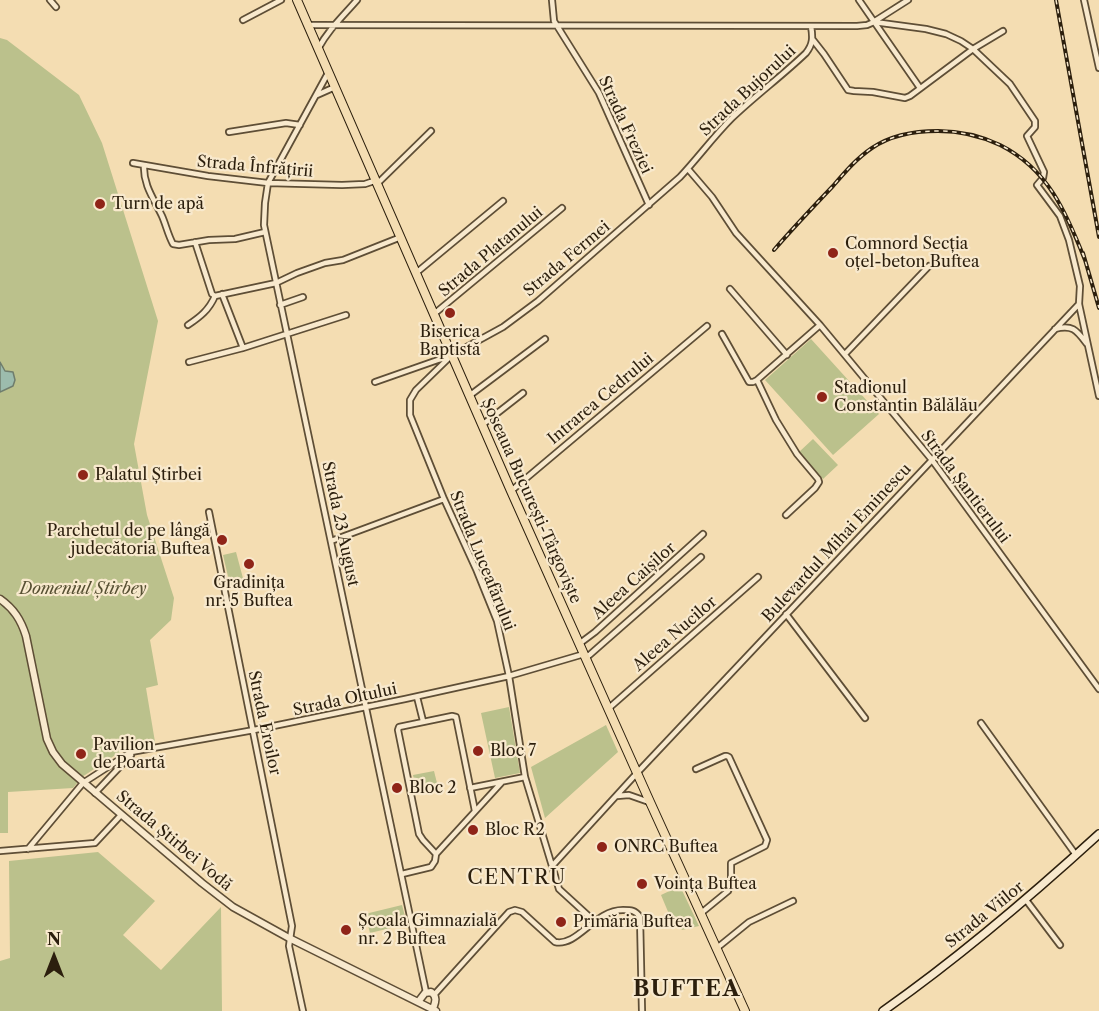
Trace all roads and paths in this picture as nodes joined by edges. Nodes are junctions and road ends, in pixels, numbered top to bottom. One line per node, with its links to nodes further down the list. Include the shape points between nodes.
1 (50, 0): 9 (street)
2 (281, 0): 10 (street)
3 (297, 0): 12 (main road, Șoseaua București-Târgoviște)
4 (357, 0): 13 (street)
5 (552, 0): 14 (street)
6 (859, 0): 11 (street)
7 (908, 0): 11 (street)
8 (1084, 0): 20 (street)
9 (56, 7)
10 (243, 20)
11 (874, 22): 15 (street, via 863,26); 19 (street, via 946,34); 23 (street)
12 (308, 25): 13 (street); 18 (main road, Șoseaua București-Târgoviște)
13 (333, 26): 14 (street); 18 (street)
14 (557, 26): 15 (street); 34 (street, Strada Freziei, via 599,93)
15 (811, 26): 17 (street, Strada Bujorului)
16 (1003, 31): 19 (street)
17 (813, 40): 23 (street, via 851,91 905,98); 30 (street, Strada Bujorului, via 806,53 733,118)
18 (318, 49): 21 (main road, Șoseaua București-Târgoviște)
19 (972, 49): 23 (street); 46 (street, via 1010,84 1035,121 1027,136 1044,171 1037,185 1067,232 1080,286)
20 (1099, 68)
21 (328, 73): 22 (main road, Șoseaua București-Târgoviște); 24 (street, Strada 23 August)
22 (335, 87): 24 (street); 31 (main road, Șoseaua București-Târgoviște)
23 (920, 88)
24 (317, 95): 25 (street, Strada 23 August)
25 (300, 125): 27 (street, via 286,123); 32 (street, Strada 23 August)
26 (431, 131): 31 (street)
27 (229, 132)
28 (133, 163): 29 (street, Strada Înfrățirii)
29 (144, 165): 32 (street, Strada Înfrățirii); 38 (street, via 144,177 171,241 175,245)
30 (688, 169): 34 (street, Strada Fermei); 51 (street, Strada Șantierului, via 736,233)
31 (377, 182): 32 (street, Strada Înfrățirii); 37 (main road, Șoseaua București-Târgoviște)
32 (268, 183): 36 (street, Strada 23 August)
33 (503, 201): 40 (street)
34 (649, 205): 60 (street, Strada Fermei, via 519,316)
35 (562, 208): 49 (street, Strada Platanului)
36 (265, 232): 38 (street); 41 (street, Strada 23 August)
37 (401, 237): 40 (main road, Șoseaua București-Târgoviște); 41 (street)
38 (195, 242): 44 (street)
39 (929, 266): 59 (street)
40 (416, 273): 49 (main road, Șoseaua București-Târgoviște)
41 (276, 284): 43 (street); 47 (street, Strada 23 August)
42 (730, 289): 61 (street)
43 (222, 294): 44 (street); 58 (street)
44 (215, 297): 50 (street)
45 (303, 297): 47 (street)
46 (1079, 304): 53 (street, Bulevardul Mihai Eminescu); 57 (street)
47 (280, 305): 55 (street, Strada 23 August)
48 (346, 315): 55 (street)
49 (434, 315): 60 (main road, Șoseaua București-Târgoviște)
50 (188, 325)
51 (820, 325): 59 (street, Strada Șantierului); 61 (street)
52 (707, 326): 70 (street, Intrarea Cedrului)
53 (1055, 329): 57 (street, via 1071,328); 69 (street, Bulevardul Mihai Eminescu)
54 (722, 334): 63 (street, via 749,382)
55 (287, 335): 58 (street); 75 (street, Strada 23 August)
56 (545, 339): 66 (street)
57 (1088, 344): 67 (street)
58 (243, 348): 62 (street)
59 (845, 354): 69 (street, Strada Șantierului)
60 (452, 355): 64 (street); 66 (main road, Șoseaua București-Târgoviște); 71 (street, Strada Luceafărului, via 410,400 414,423)
61 (787, 355): 63 (street)
62 (189, 362)
63 (757, 380): 73 (street, via 786,437 819,482)
64 (375, 382)
65 (523, 393): 68 (street)
66 (469, 396): 68 (main road, Șoseaua București-Târgoviște)
67 (1099, 396)
68 (482, 425): 70 (main road, Șoseaua București-Târgoviște)
69 (932, 460): 79 (street, Bulevardul Mihai Eminescu); 83 (street, Strada Șantierului)
70 (511, 491): 80 (main road, Șoseaua București-Târgoviște)
71 (444, 499): 75 (street); 82 (street, Strada Luceafărului, via 497,621)
72 (208, 512): 90 (street, Strada Eroilor)
73 (786, 515)
74 (703, 534): 80 (street, Aleea Caișilor)
75 (331, 541): 85 (street, Strada 23 August)
76 (701, 556): 81 (street)
77 (758, 577): 86 (street, Aleea Nucilor)
78 (0, 599): 96 (street, Strada Știrbei Vodă, via 12,608 26,636 50,746 62,764)
79 (786, 614): 87 (street); 93 (street, Bulevardul Mihai Eminescu)
80 (579, 644): 81 (main road, Șoseaua București-Târgoviște)
81 (585, 656): 82 (street, Strada Oltului); 86 (main road, Șoseaua București-Târgoviște)
82 (509, 676): 84 (street, Strada Oltului); 94 (street, Strada Luceafărului)
83 (1099, 689)
84 (417, 697): 85 (street, Strada Oltului); 88 (street, Strada Oltului)
85 (366, 708): 90 (street, Strada Oltului); 109 (street, Strada 23 August)
86 (609, 708): 93 (main road, Șoseaua București-Târgoviște)
87 (865, 718)
88 (423, 721): 97 (street, via 456,717); 106 (street, via 398,730 419,834)
89 (981, 723): 107 (street)
90 (254, 730): 91 (street, Strada Oltului); 114 (street, Strada Eroilor, via 292,926)
91 (135, 751): 96 (street, Strada Oltului); 98 (street)
92 (696, 769): 112 (street, via 728,756 767,840 765,846 731,863 728,891)
93 (637, 772): 99 (street, Bulevardul Mihai Eminescu); 100 (main road, Șoseaua București-Târgoviște)
94 (525, 777): 95 (street); 108 (street, Strada Luceafărului)
95 (501, 782): 97 (street); 101 (street)
96 (83, 783): 98 (street, Strada Știrbei Vodă); 104 (street, Strada Oltului)
97 (471, 788): 101 (street)
98 (94, 793): 102 (street, Strada Știrbei Vodă)
99 (617, 796): 100 (street, via 636,796); 108 (street, Bulevardul Mihai Eminescu)
100 (650, 802): 112 (main road, Șoseaua București-Târgoviște)
101 (475, 811): 106 (street)
102 (121, 815): 104 (street, via 95,843); 114 (street, Strada Știrbei Vodă, via 233,907)
103 (1099, 834): 107 (main road, Strada Viilor)
104 (28, 849): 105 (street)
105 (0, 851)
106 (436, 854): 109 (street, via 431,867)
107 (1076, 855): 110 (main road, Strada Viilor)
108 (553, 865): 113 (street, Strada Luceafărului, via 559,889)
109 (402, 874): 117 (street, Strada 23 August)
110 (1026, 900): 115 (street); 124 (main road, Strada Viilor)
111 (793, 902): 116 (street, via 749,922)
112 (700, 914): 116 (main road, Șoseaua București-Târgoviște)
113 (594, 921): 118 (street, via 573,939 558,943 519,910 509,912); 122 (street, via 617,910 638,914)
114 (289, 938): 119 (street, Strada Știrbei Vodă); 121 (street, Strada Eroilor)
115 (1060, 945)
116 (716, 949): 123 (main road, Șoseaua București-Târgoviște)
117 (426, 992): 118 (street); 119 (street)
118 (434, 995): 120 (street)
119 (418, 1002): 120 (street, Strada Știrbei Vodă)
120 (434, 1010)
121 (303, 1011)
122 (642, 1011)
123 (745, 1011)
124 (883, 1011)

